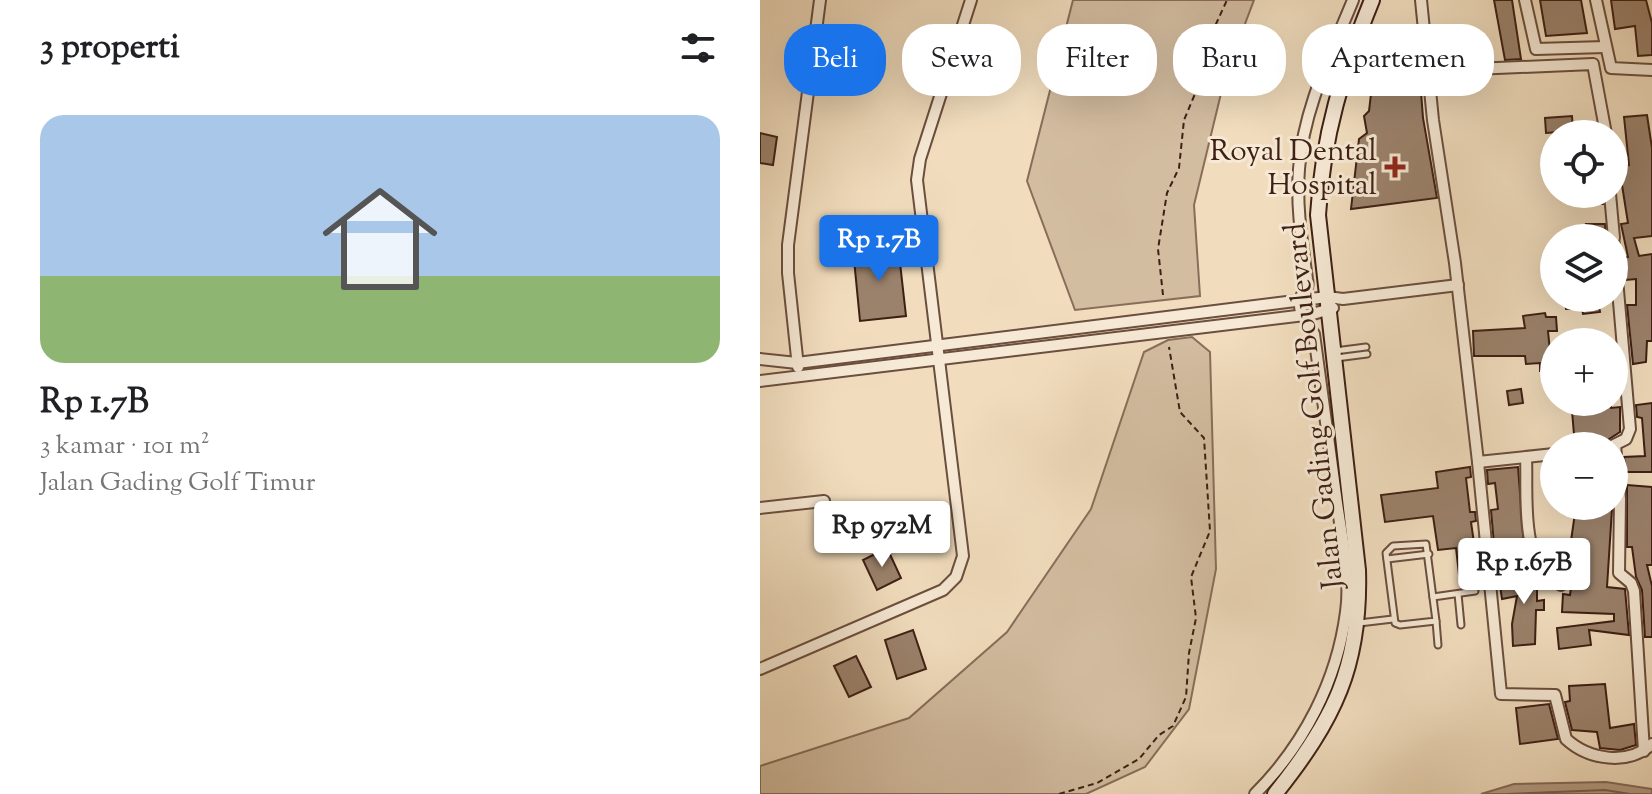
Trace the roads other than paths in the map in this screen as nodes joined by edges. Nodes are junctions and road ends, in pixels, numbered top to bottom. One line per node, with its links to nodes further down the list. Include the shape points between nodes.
1 (820, 0): 24 (street, via 788,245)
2 (971, 0): 19 (street, via 917,180)
3 (1353, 0): 15 (street, Jalan Gading Golf Boulevard, via 1304,135 1299,232 1308,284)
4 (1372, 0): 16 (main road, Jalan Gading Golf Boulevard, via 1345,64 1321,166 1318,215)
5 (1421, 0): 8 (street)
6 (1525, 0): 9 (street, via 1536,49)
7 (1596, 0): 9 (street)
8 (1423, 24)
9 (1605, 47): 11 (street, via 1611,68)
10 (1494, 68): 13 (street, via 1593,64)
11 (1652, 70)
12 (1431, 96): 14 (street)
13 (1603, 120)
14 (1458, 285): 16 (street); 30 (street)
15 (1300, 301): 16 (street); 18 (street, Jalan Gading Golf Boulevard); 19 (street)
16 (1328, 304): 18 (street); 21 (main road, Jalan Gading Golf Boulevard)
17 (1620, 312): 27 (street)
18 (1302, 316): 23 (street); 47 (street, Jalan Gading Golf Boulevard, via 1314,334 1346,565 1347,609 1324,693 1282,767)
19 (938, 346): 23 (street); 24 (street)
20 (1366, 350): 21 (lane)
21 (1334, 354): 42 (main road, Jalan Gading Golf Boulevard)
22 (760, 359): 24 (street)
23 (939, 359): 25 (street); 45 (street, via 963,556 956,577 943,590)
24 (797, 363): 25 (street)
25 (800, 376): 26 (street)
26 (760, 381)
27 (1628, 434)
28 (1540, 456): 29 (street)
29 (1526, 457): 30 (street); 36 (street, via 1532,553 1546,578)
30 (1478, 462): 46 (street, via 1501,695 1555,695 1566,739 1596,757 1627,756)
31 (824, 501): 32 (street)
32 (760, 508)
33 (1620, 520): 46 (street, via 1619,573 1634,591)
34 (1429, 554): 35 (lane); 35 (lane, via 1423,543 1393,546); 39 (lane)
35 (1387, 559): 40 (lane)
36 (1561, 585)
37 (1475, 591): 38 (lane)
38 (1458, 594): 39 (lane); 43 (lane)
39 (1433, 597): 41 (lane)
40 (1393, 619): 41 (lane, via 1400,625); 42 (lane)
41 (1436, 621): 44 (lane)
42 (1359, 623): 48 (main road, Jalan Gading Golf Boulevard, via 1339,696 1301,762)
43 (1461, 625)
44 (1438, 645)
45 (760, 669)
46 (1648, 747)
47 (1255, 794)
48 (1275, 794)

